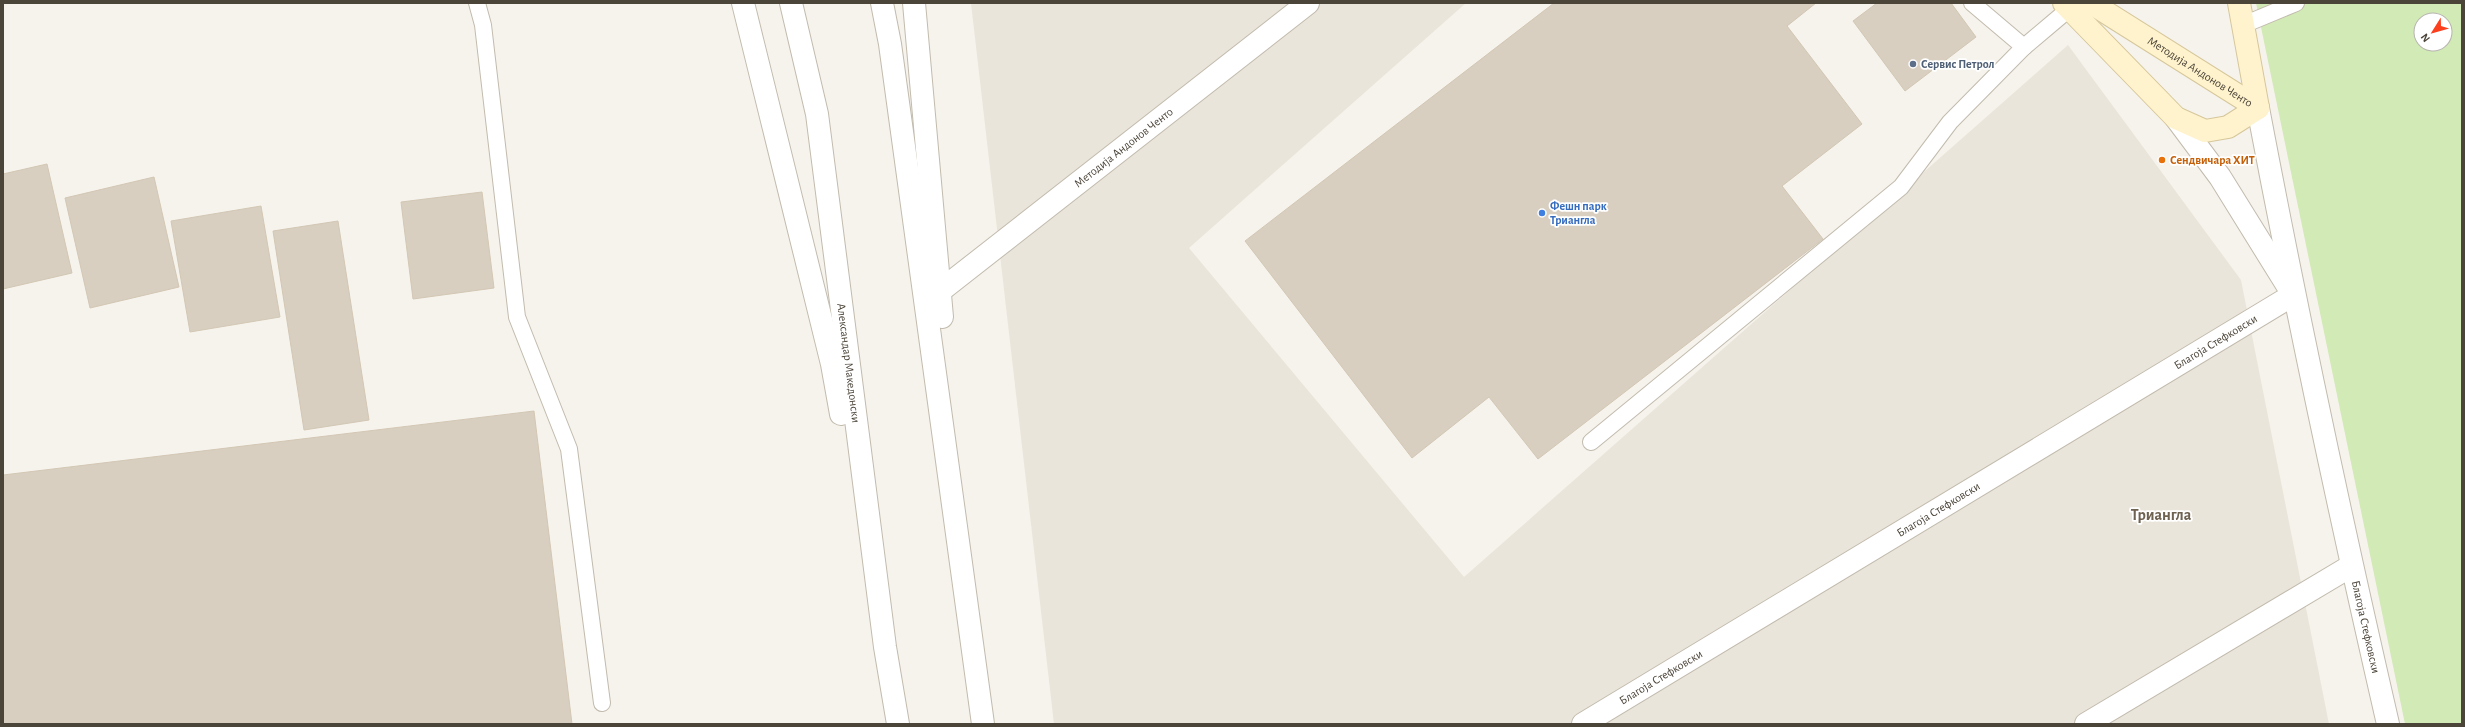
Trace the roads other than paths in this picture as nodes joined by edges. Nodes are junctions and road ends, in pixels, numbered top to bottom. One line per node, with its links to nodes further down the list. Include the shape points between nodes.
1 (477, 3): 22 (lane, via 483,25 516,316 569,449)
2 (744, 3): 21 (street, via 832,364)
3 (791, 3): 21 (street, Александар Македонски, via 817,114)
4 (882, 3): 20 (street, via 890,44)
5 (914, 3): 16 (street)
6 (1308, 3): 16 (street, Методија Андонов Ченто)
7 (1972, 3): 13 (lane)
8 (2091, 3): 14 (main road, Методија Андонов Ченто)
9 (2239, 3): 12 (main road, Благоја Стефковски)
10 (2296, 3): 12 (lane)
11 (2066, 6): 13 (lane); 15 (main road, Методија Андонов Ченто)
12 (2243, 25): 14 (main road, Благоја Стефковски)
13 (2024, 47): 18 (lane, via 1950,122 1901,187)
14 (2258, 108): 15 (main road, Методија Андонов Ченто, via 2228,127 2205,131); 17 (street, Благоја Стефковски)
15 (2176, 118): 17 (street, via 2220,177)
16 (940, 292): 20 (street)
17 (2293, 295): 19 (street, Благоја Стефковски, via 2308,353); 25 (street, Благоја Стефковски)
18 (1591, 442)
19 (2351, 566): 26 (street); 27 (street, Благоја Стефковски)
20 (968, 613): 24 (street)
21 (885, 647): 23 (street, Александар Македонски)
22 (602, 703)
23 (898, 724)
24 (983, 724)
25 (1582, 724)
26 (2086, 724)
27 (2388, 724)

